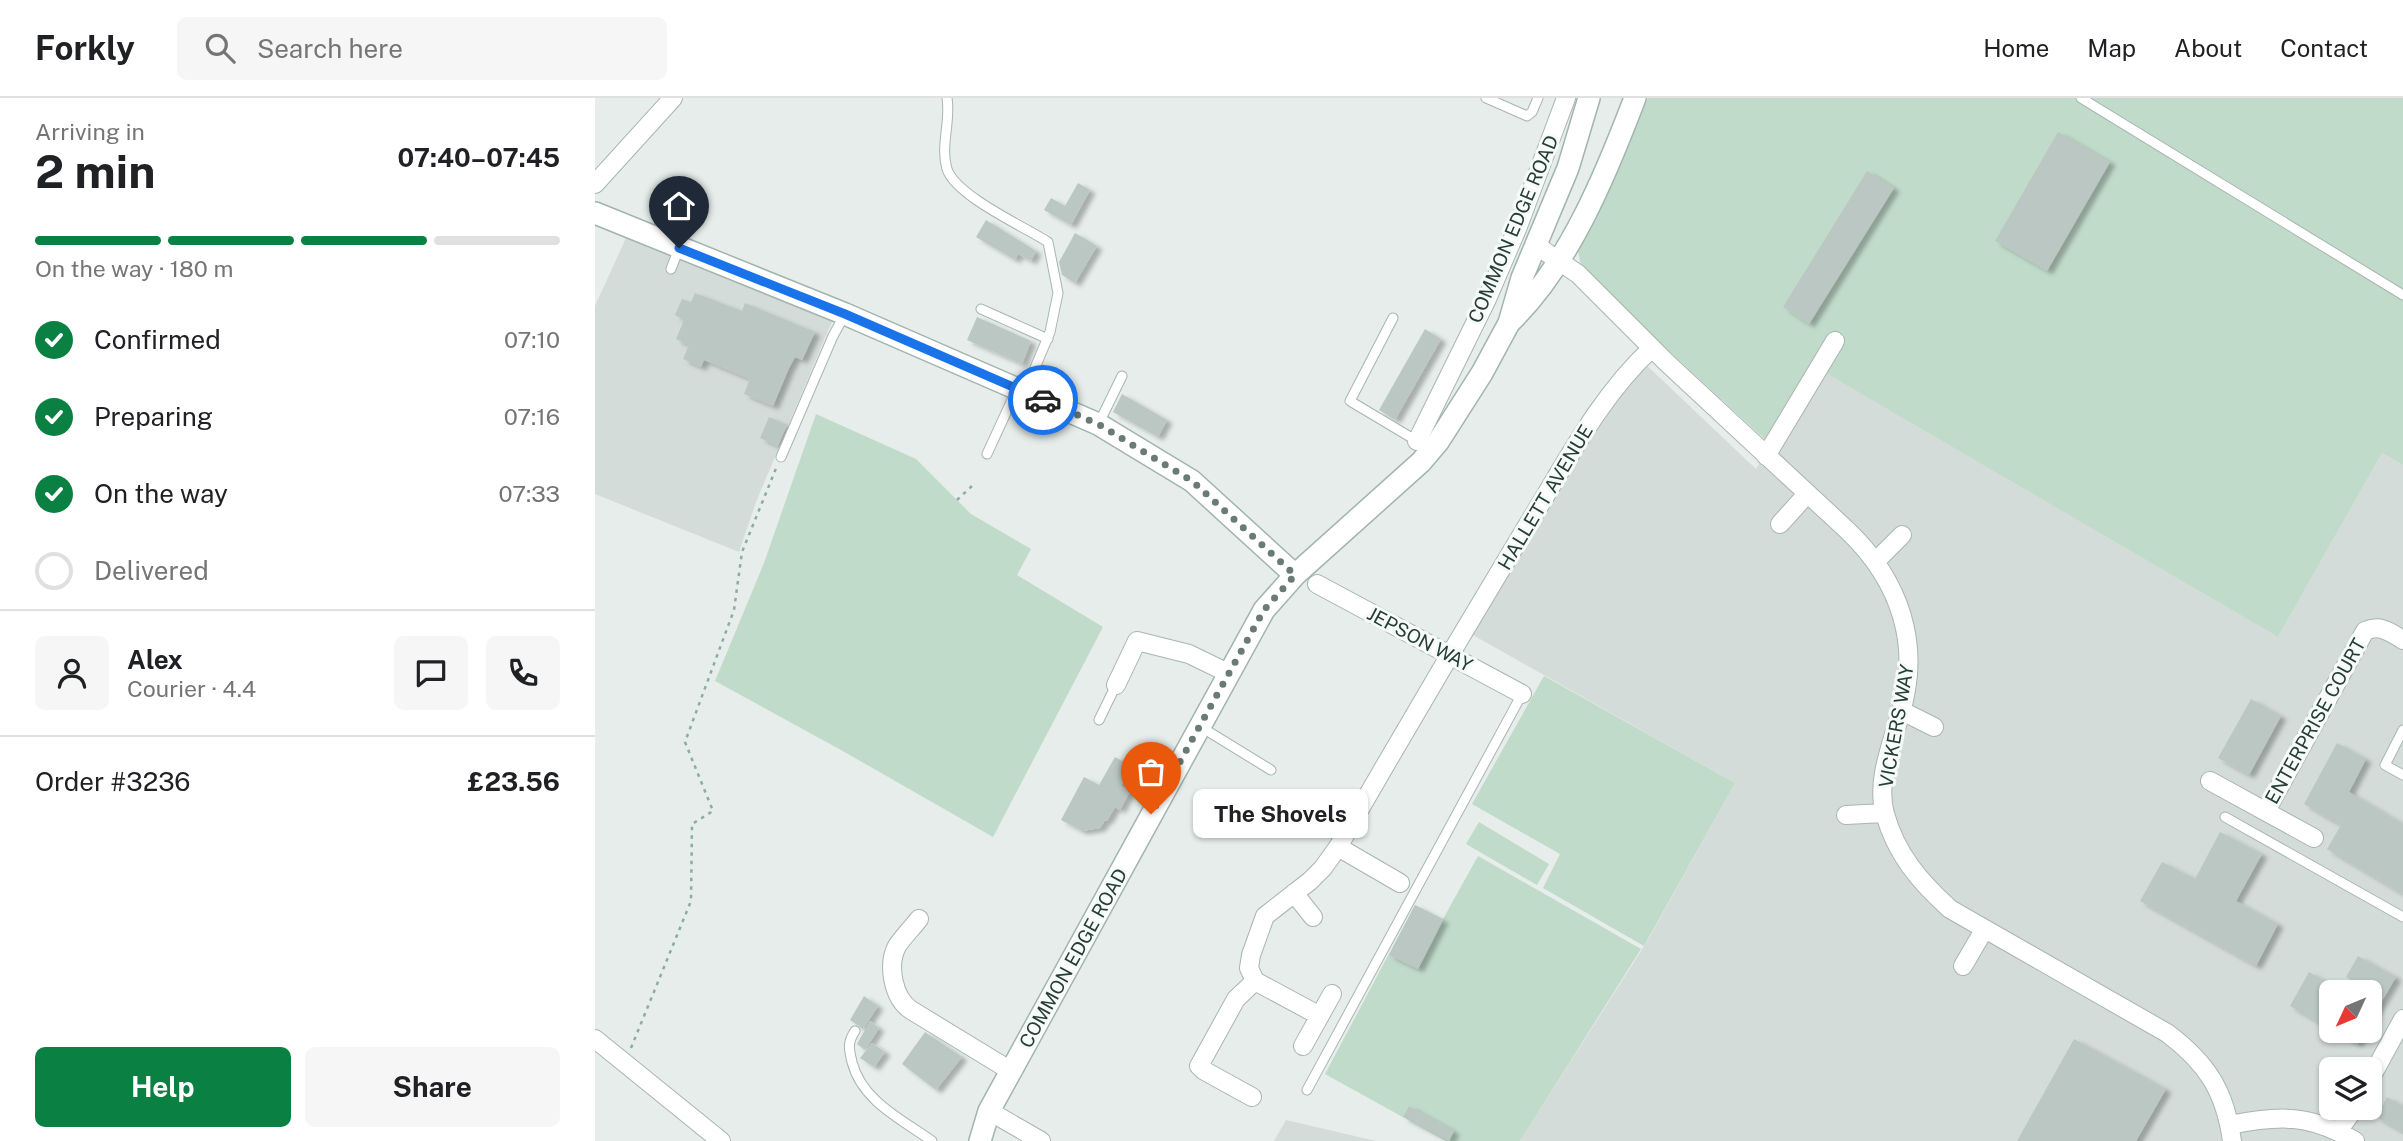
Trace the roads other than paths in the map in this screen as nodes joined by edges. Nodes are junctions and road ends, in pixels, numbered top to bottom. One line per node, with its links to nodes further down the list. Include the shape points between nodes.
1 (673, 98): 11 (street)
2 (947, 98): 23 (lane, via 947,170 960,187 996,213 1048,242 1058,293)
3 (1486, 98): 4 (lane, via 1529,116)
4 (1538, 98)
5 (1566, 98): 26 (street, COMMON EDGE ROAD, via 1517,229)
6 (1589, 98): 10 (main road, COMMON EDGE ROAD)
7 (1597, 98): 10 (main road)
8 (1635, 98): 15 (main road, COMMON EDGE ROAD)
9 (2081, 98): 18 (lane)
10 (1576, 140): 13 (main road, COMMON EDGE ROAD)
11 (595, 184)
12 (595, 213): 14 (main road)
13 (1537, 246): 15 (street); 22 (main road, COMMON EDGE ROAD)
14 (679, 248): 16 (lane); 20 (main road)
15 (1559, 261): 17 (street, VICKERS WAY, via 1570,259); 17 (street, via 1562,273); 22 (main road, COMMON EDGE ROAD)
16 (671, 270)
17 (1578, 274): 25 (street, VICKERS WAY)
18 (2403, 295)
19 (981, 309): 23 (lane)
20 (845, 314): 29 (main road); 34 (lane)
21 (1393, 318): 31 (lane, via 1350,401)
22 (1509, 323): 27 (main road, COMMON EDGE ROAD)
23 (1049, 336): 29 (lane)
24 (1835, 341): 33 (street)
25 (1651, 348): 33 (street, VICKERS WAY); 44 (street, HALLETT AVENUE, via 1614,387)
26 (1458, 359): 27 (street); 31 (street, COMMON EDGE ROAD)
27 (1482, 373): 39 (main road, COMMON EDGE ROAD, via 1430,452)
28 (1122, 376): 30 (lane)
29 (1021, 391): 30 (main road); 32 (lane)
30 (1098, 424): 38 (main road, via 1192,481)
31 (1417, 441)
32 (987, 454)
33 (1766, 456): 35 (street, VICKERS WAY)
34 (781, 457)
35 (1807, 494): 36 (street); 40 (street, VICKERS WAY)
36 (1780, 524)
37 (1902, 535): 40 (street)
38 (1261, 543): 39 (main road); 41 (main road)
39 (1316, 555): 41 (main road, COMMON EDGE ROAD)
40 (1876, 561): 48 (street, VICKERS WAY, via 1889,580 1907,633 1909,662)
41 (1295, 575): 45 (main road, COMMON EDGE ROAD, via 1264,610)
42 (1317, 584): 44 (street, JEPSON WAY)
43 (2403, 639): 56 (street, ENTERPRISE COURT, via 2382,628 2365,631)
44 (1450, 654): 47 (street, JEPSON WAY); 61 (street, HALLETT AVENUE)
45 (1228, 673): 46 (street, via 1189,654 1137,641); 50 (main road, COMMON EDGE ROAD)
46 (1116, 685): 49 (lane)
47 (1523, 694): 78 (lane)
48 (1902, 711): 51 (street); 57 (street, VICKERS WAY, via 1884,775)
49 (1099, 720)
50 (1199, 726): 53 (lane); 77 (main road, COMMON EDGE ROAD)
51 (1934, 727)
52 (2403, 730): 54 (lane, via 2385,765)
53 (1271, 770)
54 (2403, 775)
55 (2210, 781): 56 (street, ENTERPRISE COURT)
56 (2266, 811): 60 (street, ENTERPRISE COURT)
57 (1884, 813): 58 (street); 67 (street, VICKERS WAY, via 1903,858 1922,884)
58 (1846, 815)
59 (2225, 817): 65 (lane)
60 (2314, 838)
61 (1338, 847): 62 (street); 63 (street, HALLETT AVENUE, via 1323,868)
62 (1400, 883)
63 (1294, 893): 64 (street); 69 (street, HALLETT AVENUE, via 1265,916 1249,968)
64 (1313, 917)
65 (2403, 917)
66 (919, 919): 77 (street, via 897,946 894,957 894,980 902,1002)
67 (1984, 930): 68 (street); 82 (street, VICKERS WAY, via 2191,1051 2209,1072)
68 (1963, 966)
69 (1255, 981): 71 (street); 79 (street, via 1236,999 1199,1066)
70 (1332, 993): 71 (street)
71 (1320, 1016): 75 (street)
72 (2403, 1019): 76 (street)
73 (855, 1031): 85 (lane, via 849,1051 867,1094)
74 (595, 1039): 84 (street)
75 (1303, 1046)
76 (2382, 1058)
77 (1011, 1071): 80 (main road, COMMON EDGE ROAD)
78 (1307, 1090)
79 (1252, 1097)
80 (989, 1111): 86 (main road, COMMON EDGE ROAD); 87 (street)
81 (2345, 1120): 83 (street)
82 (2231, 1133): 83 (street, via 2258,1119 2282,1118 2312,1121)
83 (2332, 1136): 88 (street)
84 (721, 1141)
85 (932, 1141)
86 (980, 1141)
87 (1041, 1141)
88 (2355, 1141)

